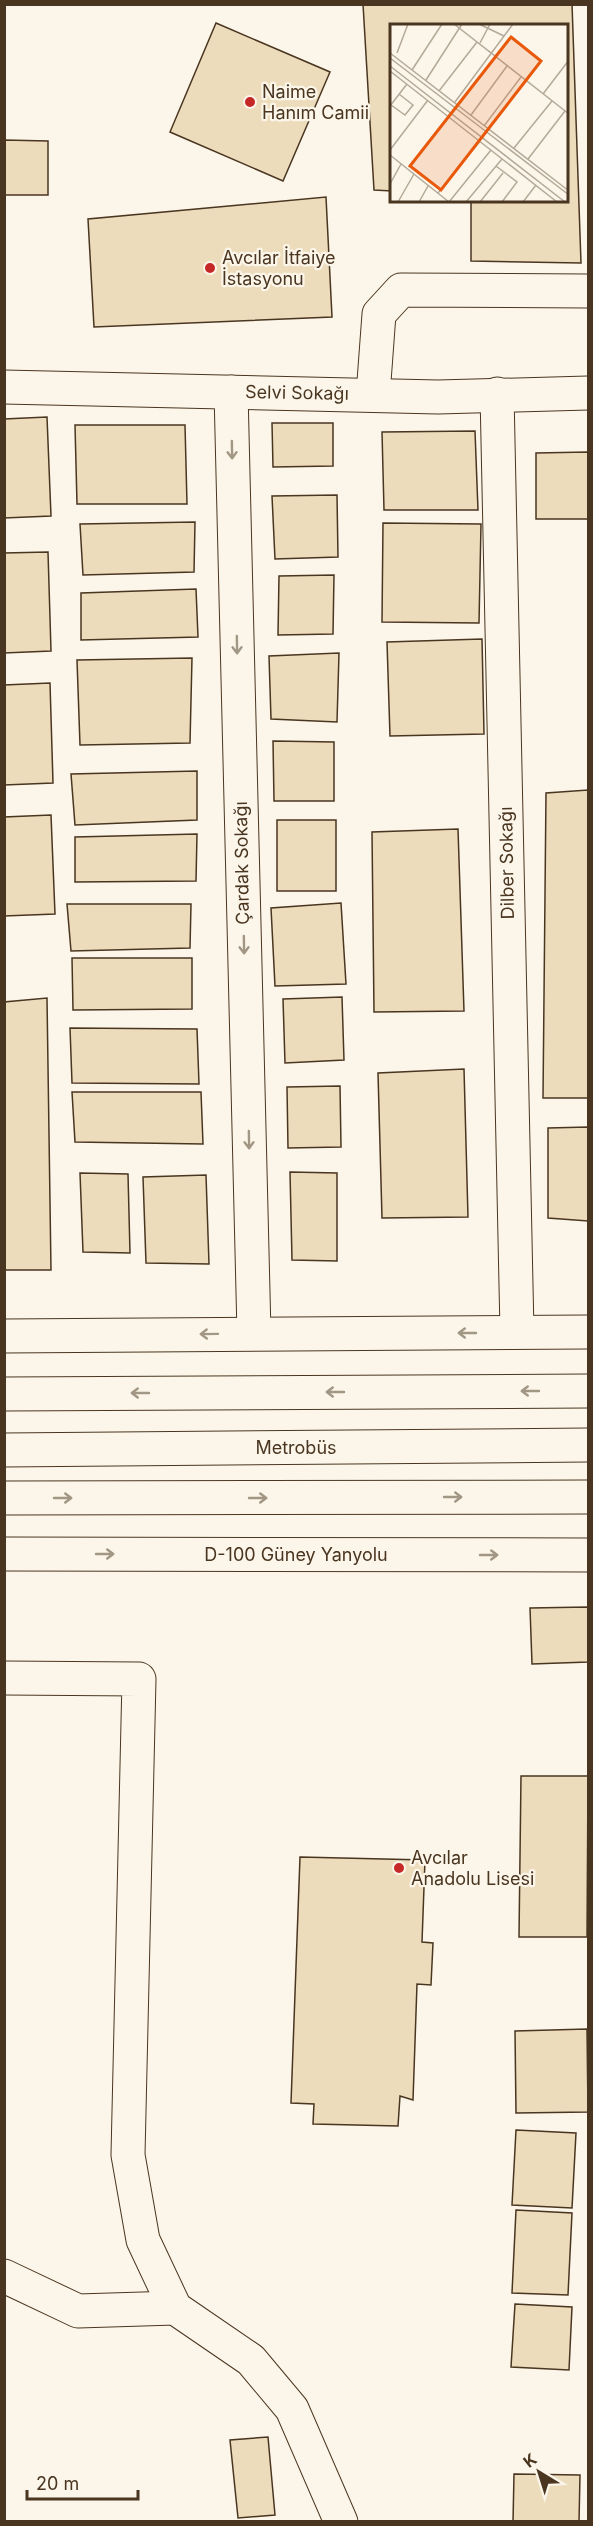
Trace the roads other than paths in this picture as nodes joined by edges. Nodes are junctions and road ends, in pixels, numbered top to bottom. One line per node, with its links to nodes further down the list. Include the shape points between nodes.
1 (588, 291): 6 (main road, via 401,291 379,314)
2 (4, 387): 3 (main road, Selvi Sokağı)
3 (231, 392): 6 (main road, Selvi Sokağı); 9 (main road, Çardak Sokağı, one-way to 9)
4 (588, 393): 5 (main road, Selvi Sokağı)
5 (497, 394): 6 (main road, Selvi Sokağı); 7 (main road, Dilber Sokağı)
6 (373, 395)
7 (517, 1332): 8 (main road); 9 (main road, one-way to 9)
8 (588, 1332)
9 (254, 1333): 10 (main road, one-way to 10)
10 (4, 1336)
11 (588, 1391): 12 (main road, one-way to 12)
12 (4, 1394)
13 (588, 1445): 14 (main road, Metrobüs)
14 (4, 1450)
15 (588, 1497): 16 (main road, one-way to 15)
16 (4, 1498)
17 (4, 1554): 18 (main road, D-100 Güney Yanyolu, one-way to 18)
18 (588, 1555)
19 (4, 1678): 21 (main road, via 139,1679 129,2155 143,2240)
20 (4, 2276): 21 (main road, via 78,2311)
21 (175, 2308): 22 (main road, via 251,2360 292,2409)
22 (341, 2522)

